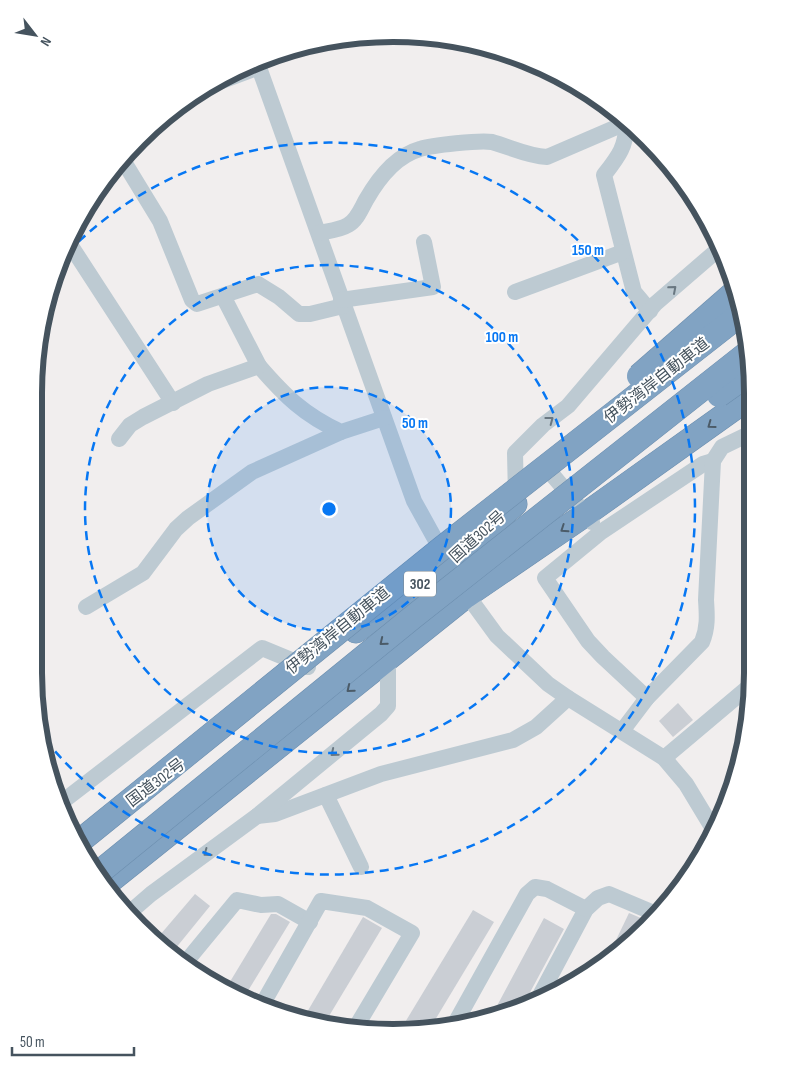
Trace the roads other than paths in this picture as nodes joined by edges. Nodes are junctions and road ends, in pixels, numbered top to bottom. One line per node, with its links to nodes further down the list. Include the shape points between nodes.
1 (259, 69): 5 (street)
2 (618, 124): 5 (street, via 547,157 478,141 420,149 398,160 383,175 348,225)
3 (627, 132): 8 (street, via 623,148 604,175)
4 (127, 166): 11 (street, via 160,221 192,300 197,304)
5 (319, 233): 13 (street)
6 (424, 242): 13 (street, via 433,287)
7 (73, 250): 21 (street)
8 (623, 252): 10 (street); 15 (street, via 634,292)
9 (715, 252): 15 (street, one-way to 9)
10 (515, 292)
11 (223, 296): 13 (street, via 258,284 299,314 310,314); 18 (street)
12 (731, 297): 31 (highway, bridge)
13 (342, 303): 22 (street)
14 (734, 306): 27 (highway, 国道302号 / 302, via 633,406)
15 (650, 311): 28 (street, one-way to 15, via 515,453 568,406)
16 (737, 318): 31 (highway, 伊勢湾岸自動車道, bridge)
17 (742, 357): 34 (highway, bridge)
18 (259, 366): 21 (street, via 208,384); 23 (street, via 285,396 319,421)
19 (744, 377): 34 (highway, bridge)
20 (744, 401): 29 (highway, 302, one-way to 29)
21 (172, 403): 25 (street, via 130,425)
22 (384, 418): 23 (street); 31 (street, via 414,501)
23 (341, 432): 33 (street, via 252,472 176,529 143,573)
24 (744, 437): 26 (street, via 722,448)
25 (120, 439)
26 (713, 461): 30 (street); 39 (street, via 706,633 702,642)
27 (550, 472): 28 (highway, 国道302号 / 302); 29 (street)
28 (516, 502): 31 (highway, 国道302号 / 302)
29 (586, 514): 30 (street); 32 (highway, 302, one-way to 32)
30 (601, 532): 39 (street, via 545,578 588,641)
31 (445, 556): 32 (street); 36 (highway, 国道302号 / 302); 46 (highway, 伊勢湾岸自動車道, bridge)
32 (466, 596): 35 (highway, 302); 38 (street, via 497,636 548,684)
33 (86, 607)
34 (413, 618): 49 (highway, one-way to 49, bridge)
35 (388, 658): 44 (street, one-way to 44, via 388,706); 50 (highway, 302, one-way to 50)
36 (308, 666): 43 (street, via 262,648); 47 (highway, 国道302号 / 302)
37 (744, 691): 41 (street)
38 (568, 698): 40 (street); 42 (street, via 536,727 513,740 381,774)
39 (647, 698): 40 (street)
40 (622, 731): 41 (street)
41 (664, 758): 45 (street)
42 (326, 795): 44 (street, via 275,814); 48 (street)
43 (66, 799)
44 (257, 816): 51 (street, one-way to 51)
45 (711, 823)
46 (84, 838)
47 (84, 838)
48 (360, 867)
49 (103, 870)
50 (110, 881)
51 (134, 909)
52 (586, 909): 53 (street, via 598,898 609,894); 56 (street); 58 (street, via 547,889 535,887 527,894)
53 (651, 912)
54 (310, 922): 55 (street, via 278,904 261,905 237,900); 57 (street); 59 (street, via 321,901 367,908 412,933)
55 (190, 959)
56 (542, 991)
57 (265, 1000)
58 (458, 1019)
59 (359, 1022)

